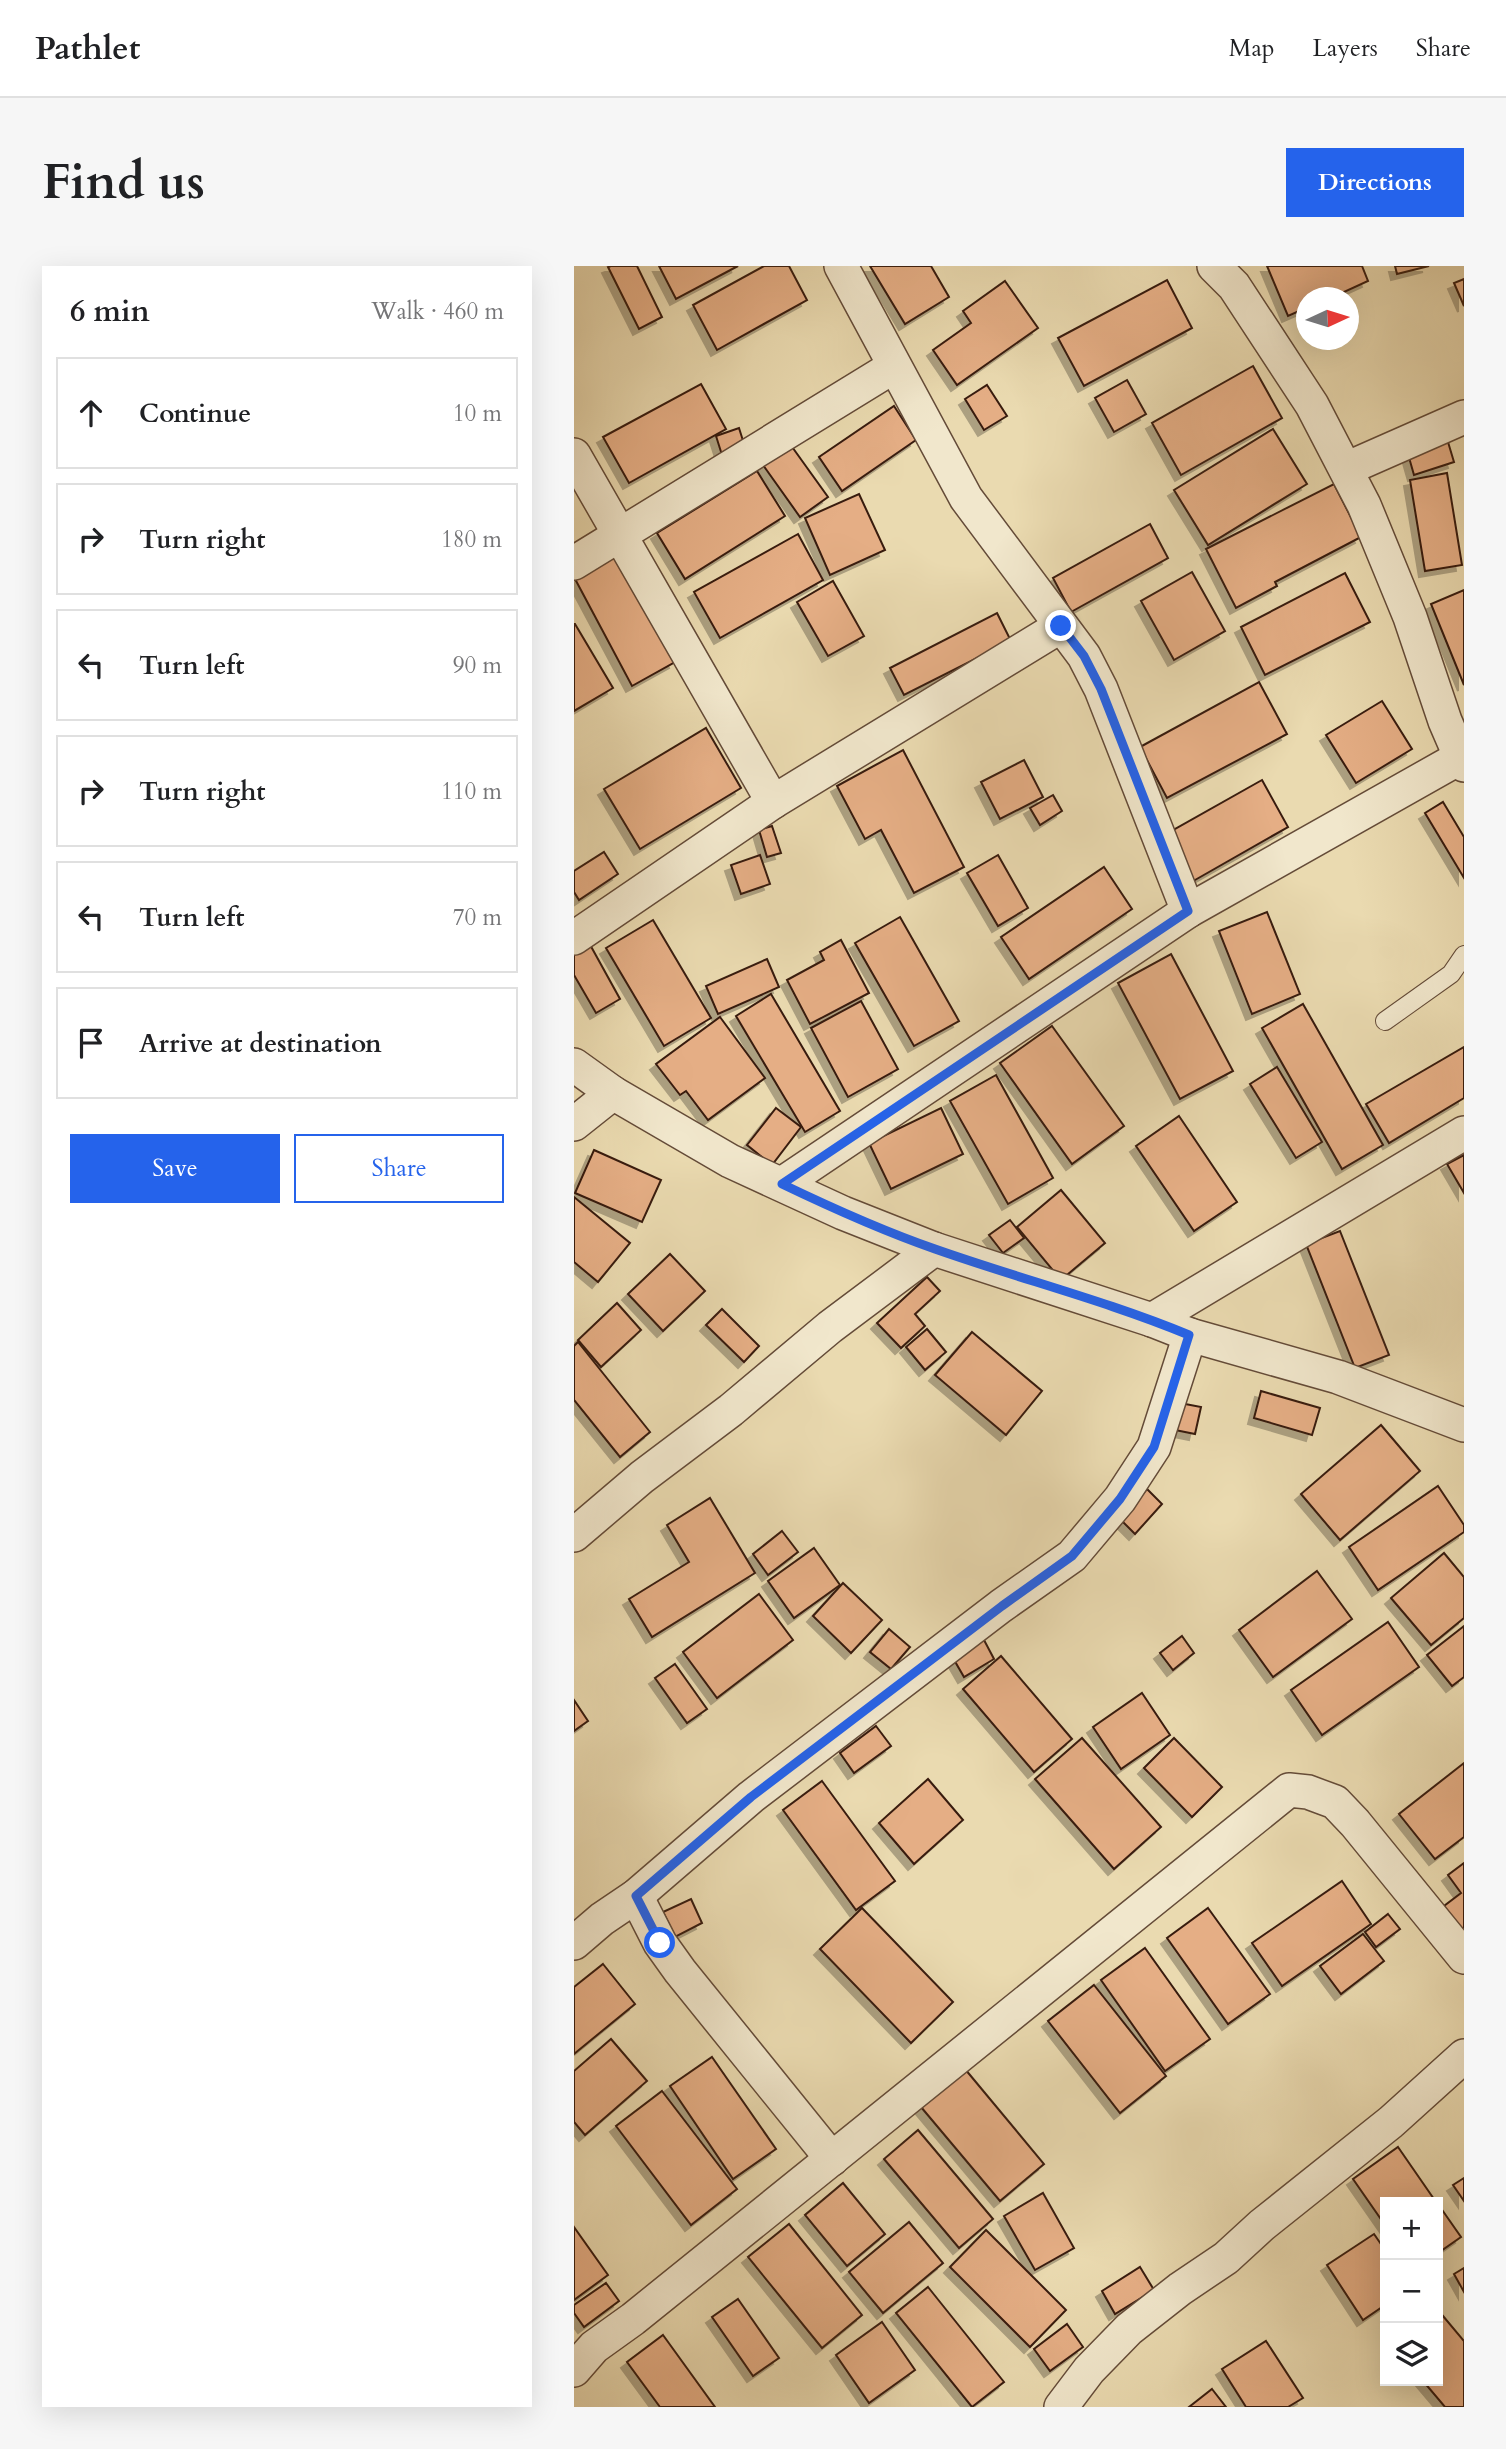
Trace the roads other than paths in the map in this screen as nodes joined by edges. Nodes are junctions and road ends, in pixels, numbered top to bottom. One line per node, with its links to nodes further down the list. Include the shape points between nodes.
1 (841, 266): 3 (street)
2 (1214, 266): 6 (street, via 1234,286 1305,394)
3 (893, 367): 7 (street); 9 (street, via 966,498)
4 (1464, 417): 6 (street)
5 (574, 455): 7 (street)
6 (1346, 469): 10 (street, via 1410,617)
7 (621, 536): 8 (street); 11 (street)
8 (574, 563)
9 (1061, 626): 11 (street); 12 (street, via 1101,689)
10 (1462, 761): 12 (street)
11 (772, 802): 13 (street)
12 (1188, 911): 20 (street)
13 (574, 938)
14 (1464, 955): 15 (lane, via 1451,974)
15 (1385, 1021)
16 (574, 1065): 17 (street)
17 (613, 1093): 18 (street); 20 (street, via 730,1161)
18 (574, 1124)
19 (1464, 1133): 22 (street)
20 (782, 1184): 21 (street)
21 (934, 1249): 22 (street); 25 (street, via 642,1476)
22 (1152, 1320): 23 (street)
23 (1189, 1335): 24 (street, via 1338,1377); 26 (street, via 1154,1447 1120,1499 1072,1556 751,1797)
24 (1464, 1425)
25 (574, 1535)
26 (636, 1896): 27 (street); 30 (street, via 680,1971)
27 (574, 1942)
28 (1464, 1958): 30 (street, via 1335,1802 1308,1791 1289,1790)
29 (1464, 2056): 32 (street, via 1226,2258 1129,2329)
30 (832, 2159): 31 (street, via 594,2347)
31 (574, 2370)
32 (1061, 2407)

